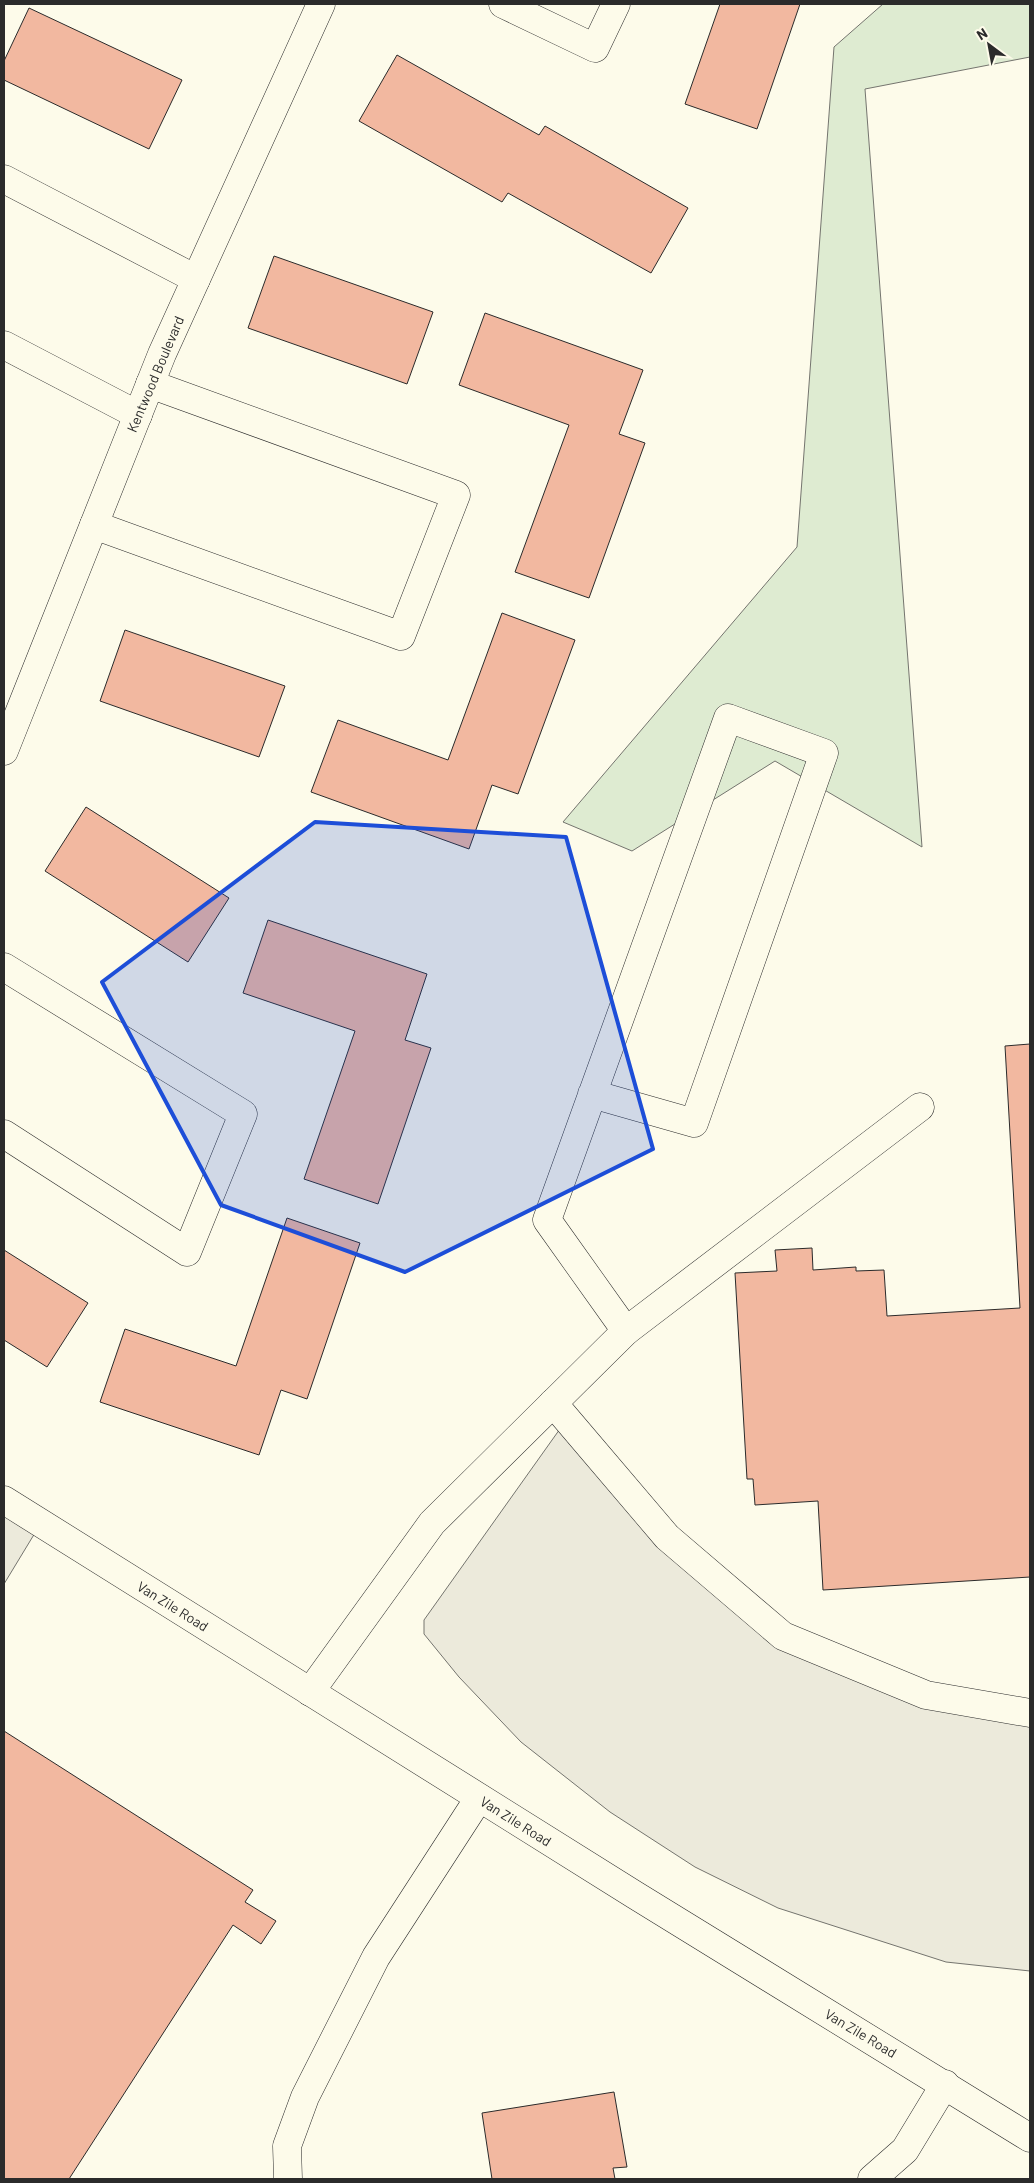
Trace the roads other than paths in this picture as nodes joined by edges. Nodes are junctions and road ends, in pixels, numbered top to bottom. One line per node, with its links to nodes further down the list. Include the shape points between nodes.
1 (321, 4): 5 (street, Kentwood Boulevard)
2 (502, 4): 3 (street, via 595,48)
3 (616, 4)
4 (4, 179): 5 (street)
5 (196, 279): 7 (street, Kentwood Boulevard)
6 (4, 346): 8 (street)
7 (150, 384): 8 (street, Kentwood Boulevard); 9 (street, via 456,495 401,636)
8 (138, 415): 9 (street, Kentwood Boulevard)
9 (94, 525): 10 (street, Kentwood Boulevard)
10 (4, 751)
11 (4, 967): 14 (street, via 243,1114 187,1252)
12 (592, 1094): 12 (street, via 728,718 824,753 694,1123); 15 (street, via 547,1220)
13 (920, 1107): 15 (street)
14 (4, 1134)
15 (626, 1331): 16 (street)
16 (553, 1403): 18 (street, via 432,1523); 19 (street, via 667,1537 783,1636 926,1696)
17 (4, 1500): 18 (street, Van Zile Road)
18 (310, 1692): 20 (street, Van Zile Road)
19 (1030, 1713)
20 (479, 1798): 21 (street, Van Zile Road); 23 (street, via 376,1957 305,2098 287,2146)
21 (945, 2084): 22 (street, Van Zile Road); 24 (street, via 905,2150)
22 (1030, 2138)
23 (288, 2179)
24 (872, 2179)

